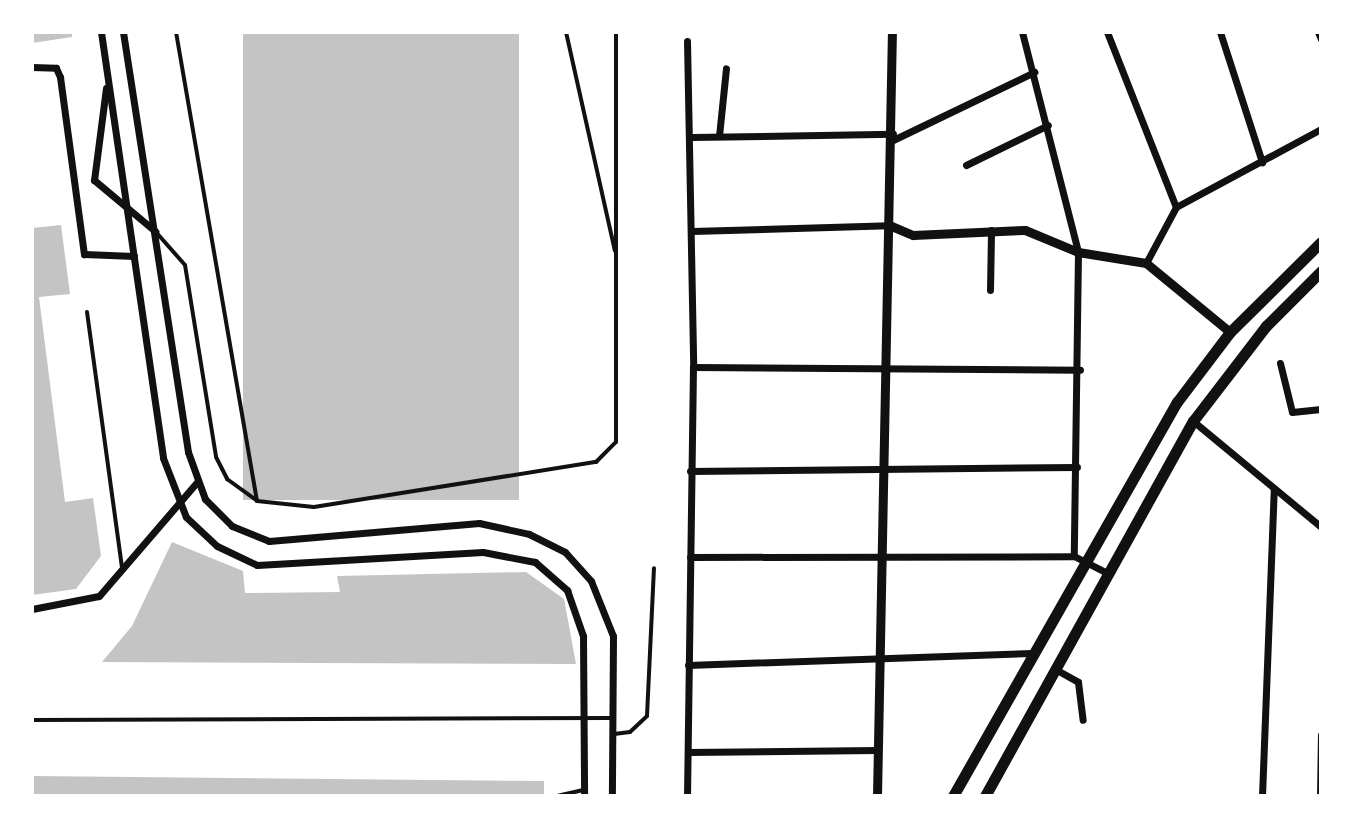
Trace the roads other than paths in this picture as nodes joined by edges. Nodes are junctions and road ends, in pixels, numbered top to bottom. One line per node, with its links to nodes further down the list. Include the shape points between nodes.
1 (101, 32): 16 (street)
2 (123, 32): 28 (street)
3 (176, 32): 51 (lane)
4 (566, 32): 33 (lane)
5 (616, 32): 33 (lane)
6 (892, 32): 21 (street)
7 (1022, 32): 15 (street)
8 (1107, 32): 24 (street)
9 (1220, 32): 22 (street)
10 (1318, 32): 11 (street)
11 (1321, 39)
12 (687, 41): 20 (street)
13 (32, 67): 32 (street, via 56,68 84,254)
14 (726, 68): 19 (street)
15 (1034, 72): 17 (street); 21 (street)
16 (108, 79): 25 (street); 25 (street, via 94,180)
17 (1048, 125): 23 (street); 31 (street)
18 (1321, 129): 22 (street)
19 (719, 136): 20 (street); 21 (street)
20 (692, 137): 29 (street)
21 (893, 137): 26 (street)
22 (1262, 162): 24 (street)
23 (966, 165)
24 (1176, 207): 34 (street)
25 (127, 209): 28 (street); 32 (street)
26 (889, 225): 27 (street, via 913,235); 29 (street); 41 (street)
27 (991, 230): 31 (street, via 1025,230); 36 (street)
28 (155, 231): 48 (street); 51 (lane, via 185,265 216,457 227,479)
29 (692, 231): 40 (street)
30 (1321, 242): 38 (main road)
31 (1078, 252): 34 (street); 42 (street)
32 (134, 256): 50 (street, via 163,458)
33 (617, 261): 51 (lane, via 611,454 596,462 314,507)
34 (1146, 263): 38 (street)
35 (1321, 271): 44 (main road, via 1266,326)
36 (990, 290)
37 (87, 312): 56 (lane)
38 (1230, 332): 54 (main road, via 1177,402)
39 (1280, 363): 43 (street, via 1292,412)
40 (693, 367): 41 (street); 46 (street)
41 (885, 367): 42 (street); 47 (street)
42 (1080, 370): 45 (street)
43 (1321, 409)
44 (1193, 421): 49 (street); 58 (main road)
45 (1077, 467): 47 (street); 54 (street)
46 (690, 471): 47 (street); 53 (street)
47 (880, 471): 55 (street)
48 (197, 482): 50 (street); 65 (street, via 216,514 269,541 479,523 529,534 565,552 591,581 613,636)
49 (1274, 489): 52 (street); 79 (street)
50 (178, 501): 56 (street); 64 (street, via 198,533 257,565 483,552 535,562 575,606)
51 (257, 501)
52 (1321, 527)
53 (690, 557): 55 (street); 62 (street)
54 (1079, 558): 55 (street); 58 (street); 60 (main road)
55 (884, 560): 61 (street)
56 (122, 567): 59 (street, via 87,603)
57 (654, 568): 68 (lane, via 647,716)
58 (1107, 573): 63 (main road)
59 (32, 609)
60 (1032, 653): 61 (street); 77 (main road)
61 (883, 657): 62 (street); 70 (street)
62 (688, 665): 71 (street)
63 (1055, 669): 67 (street, via 1078,682); 78 (main road)
64 (585, 718): 65 (lane); 66 (lane); 72 (street)
65 (614, 718): 68 (street)
66 (32, 720)
67 (1083, 720)
68 (614, 734): 74 (street)
69 (1321, 735): 80 (street)
70 (877, 750): 71 (street); 76 (street)
71 (688, 752): 75 (street)
72 (584, 793): 73 (lane)
73 (557, 796)
74 (612, 796)
75 (687, 796)
76 (877, 796)
77 (953, 796)
78 (985, 796)
79 (1262, 796)
80 (1320, 796)

